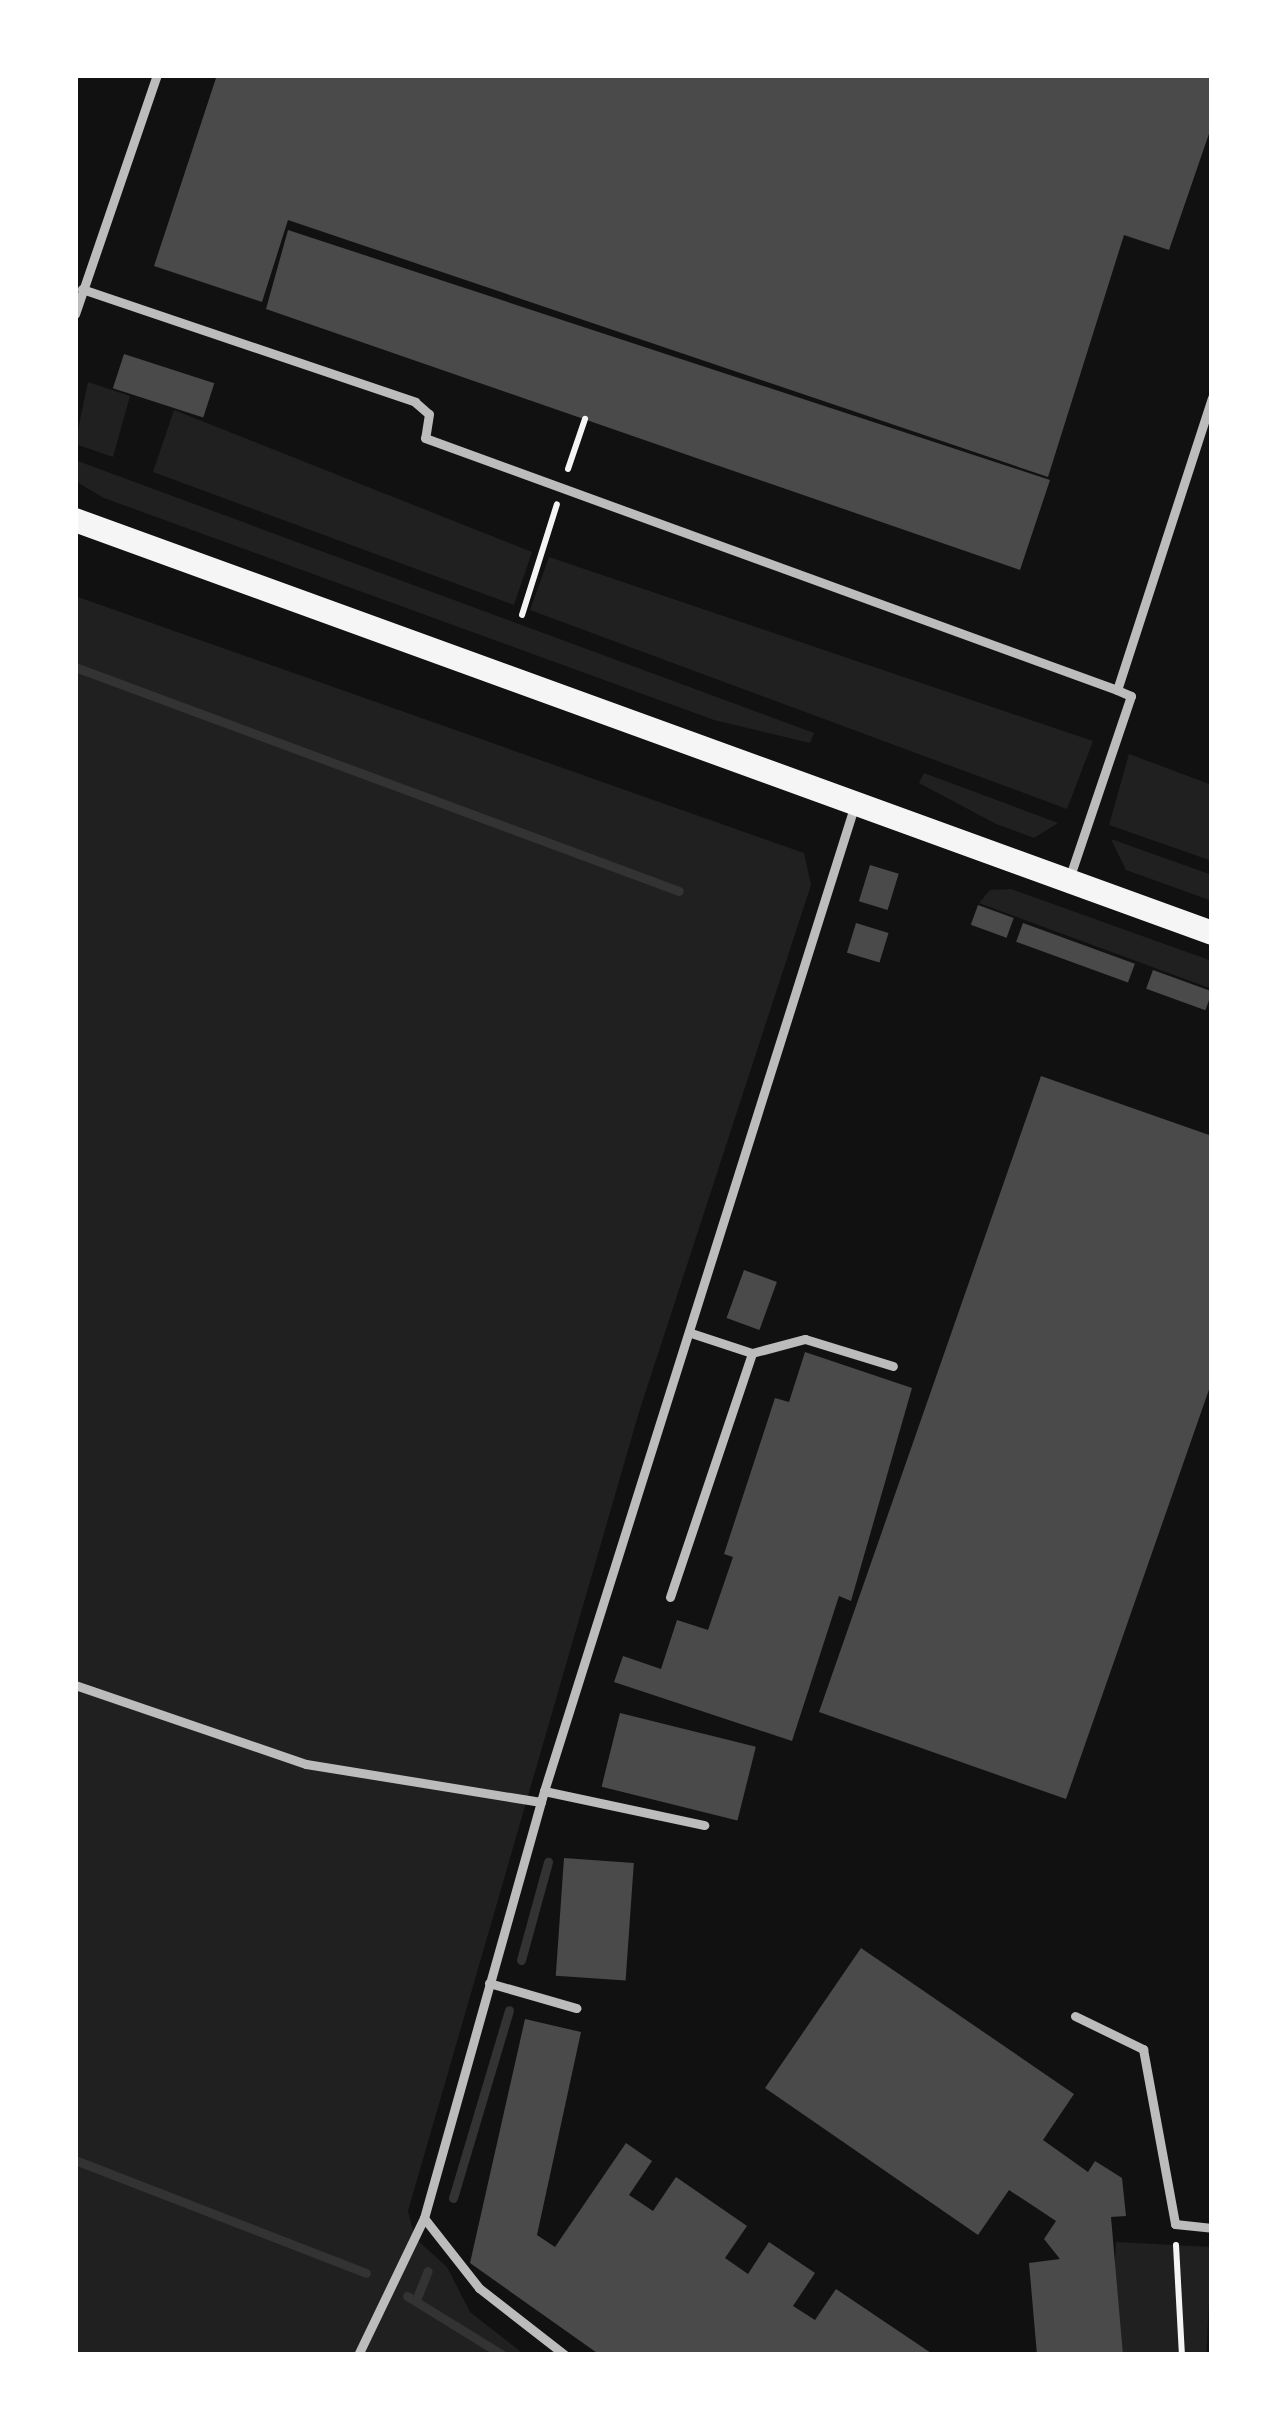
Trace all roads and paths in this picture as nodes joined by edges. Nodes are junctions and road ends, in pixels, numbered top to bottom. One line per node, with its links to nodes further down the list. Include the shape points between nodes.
1 (157, 75): 2 (lane)
2 (82, 289): 3 (lane); 6 (lane, via 415,402 429,414 424,438)
3 (75, 314)
4 (1212, 398): 9 (lane)
5 (585, 419): 6 (path)
6 (562, 489): 8 (path); 9 (lane)
7 (75, 520): 10 (main road)
8 (522, 615)
9 (1118, 690): 11 (lane, via 1131,696)
10 (855, 805): 11 (main road); 13 (lane)
11 (1069, 881): 12 (main road)
12 (1212, 933)
13 (691, 1333): 14 (lane); 18 (lane)
14 (752, 1353): 15 (lane, via 805,1339); 16 (lane)
15 (893, 1366)
16 (670, 1598)
17 (75, 1685): 18 (lane, via 306,1764)
18 (542, 1796): 19 (lane); 20 (lane)
19 (704, 1825)
20 (489, 1983): 21 (lane); 23 (lane)
21 (576, 2008)
22 (1075, 2016): 24 (lane, via 1143,2049)
23 (424, 2218): 26 (lane); 27 (lane, via 479,2288)
24 (1174, 2224): 25 (lane); 28 (path)
25 (1212, 2228)
26 (358, 2355)
27 (566, 2355)
28 (1182, 2355)

